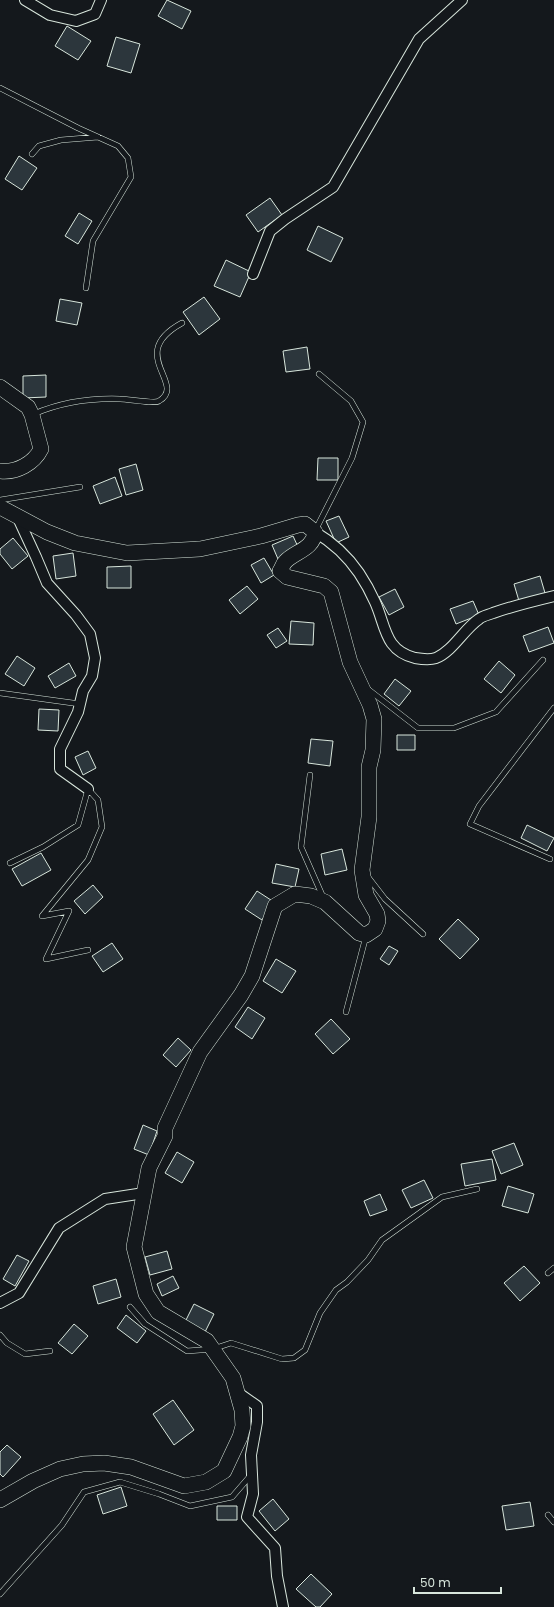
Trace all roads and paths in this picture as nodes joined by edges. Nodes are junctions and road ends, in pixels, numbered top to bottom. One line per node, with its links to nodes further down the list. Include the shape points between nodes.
1 (25, 0): 2 (street, via 50,15 76,21 95,14)
2 (101, 0)
3 (462, 0): 7 (street, via 419,39 333,187 270,232)
4 (0, 88): 5 (lane)
5 (99, 137): 6 (lane, via 61,140 39,146); 8 (lane, via 118,146 128,158 131,177 93,241)
6 (32, 154)
7 (253, 274)
8 (86, 288)
9 (182, 323): 12 (lane, via 171,329 157,347 157,360 168,388 160,401 153,403 134,399 97,398 74,401)
10 (319, 374): 18 (lane, via 351,401 363,422 352,458)
11 (0, 387): 12 (street, via 28,407)
12 (32, 414): 13 (street, via 41,449 38,456 16,470)
13 (0, 471)
14 (80, 487): 15 (lane)
15 (0, 500)
16 (0, 507): 17 (street)
17 (18, 518): 18 (street, via 75,543 127,553 200,549 305,524); 23 (street, via 46,583 90,634 95,658 92,676 83,691)
18 (315, 532): 19 (street, via 331,543 359,573 375,603 390,642 408,656 436,658 449,649 479,618); 21 (street, via 309,546 284,562 280,571 287,577 324,586 331,592 350,662)
19 (554, 596)
20 (543, 660): 21 (lane, via 496,712 454,728 418,728)
21 (360, 683): 29 (street, via 374,719 373,750 369,767 369,817)
22 (0, 693): 23 (lane)
23 (80, 704): 26 (street, via 60,749 60,769)
24 (554, 708): 27 (lane, via 479,806 470,824)
25 (310, 774): 30 (lane, via 301,847)
26 (88, 789): 28 (lane, via 78,825 43,847); 33 (lane, via 98,800 102,827 88,860 42,916 69,911 46,959)
27 (550, 859)
28 (10, 863)
29 (362, 870): 31 (lane, via 385,899); 32 (street, via 366,895 377,914 378,921 375,929)
30 (325, 902): 32 (street, via 360,933); 36 (street, via 311,896 295,894 275,906 252,976 200,1052 164,1128 165,1136 149,1168)
31 (424, 934)
32 (366, 935): 34 (lane)
33 (88, 950)
34 (346, 1012)
35 (477, 1189): 42 (lane, via 442,1197 382,1240 368,1260 336,1290 320,1313 304,1350 294,1358 282,1359 231,1343)
36 (144, 1192): 39 (street, via 105,1199 59,1228 19,1293); 42 (street, via 134,1247 146,1294 158,1312 207,1341)
37 (554, 1268): 38 (lane)
38 (548, 1273)
39 (0, 1304)
40 (130, 1307): 42 (lane, via 145,1324 187,1351)
41 (0, 1335): 43 (lane, via 7,1343 25,1354)
42 (213, 1349): 44 (street, via 233,1378)
43 (50, 1351)
44 (237, 1392): 45 (street, via 257,1406 251,1455); 46 (street, via 242,1410 243,1426 240,1437 224,1471 206,1482 184,1486 131,1467 104,1463 83,1464 60,1469)
45 (252, 1475): 49 (lane, via 232,1497 190,1506 120,1482 84,1492 62,1524); 50 (street, via 253,1494 247,1517 275,1548)
46 (0, 1500)
47 (548, 1515): 48 (lane)
48 (554, 1522)
49 (0, 1594)
50 (283, 1607)

